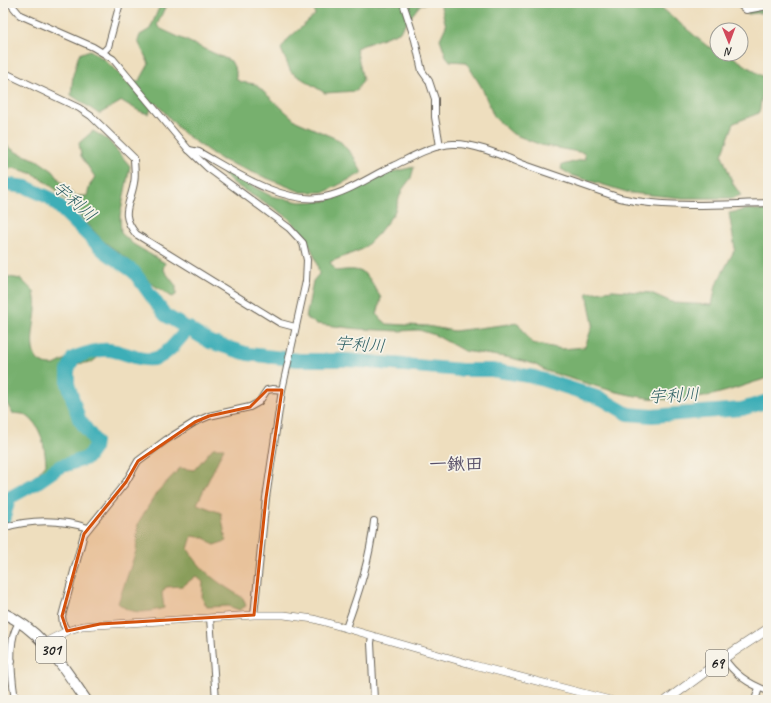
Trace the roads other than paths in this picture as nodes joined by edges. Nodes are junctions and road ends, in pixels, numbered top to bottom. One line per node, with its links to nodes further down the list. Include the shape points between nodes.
1 (10, 3): 6 (street, via 20,15 35,23)
2 (120, 3): 6 (street, via 108,47)
3 (403, 3): 8 (street, via 422,71 429,81 434,99)
4 (738, 3): 5 (street, via 746,10)
5 (768, 6)
6 (104, 52): 9 (street, via 113,59)
7 (3, 72): 11 (street, via 79,108 91,116 134,158 134,184 127,210 128,224 136,234 280,323)
8 (440, 146): 9 (street, via 341,191 311,199 294,198 277,192 199,152); 10 (street, via 465,145 635,201 682,204)
9 (188, 149): 11 (street, via 208,168 290,228 303,243 307,260 306,281)
10 (768, 203)
11 (294, 328): 12 (street)
12 (282, 390): 15 (street, via 267,390 258,402 250,407 209,416 195,422 146,454); 17 (street, via 266,498)
13 (374, 521): 20 (street, via 364,578)
14 (3, 528): 15 (street, via 35,521)
15 (88, 528): 22 (street, via 84,534 62,616)
16 (3, 613): 19 (highway, 301)
17 (254, 615): 18 (street); 20 (street, via 314,619)
18 (210, 618): 22 (street, via 100,624); 32 (street)
19 (20, 622): 24 (highway, 301); 27 (street, via 15,627)
20 (346, 628): 23 (street)
21 (768, 629): 25 (main road, 69)
22 (67, 631): 24 (street)
23 (372, 636): 33 (street); 34 (street, via 534,682)
24 (45, 642): 31 (highway, 301)
25 (724, 658): 28 (street, via 743,678); 35 (main road, 69)
26 (3, 661): 27 (street)
27 (12, 661): 30 (street)
28 (759, 688): 29 (street); 36 (street)
29 (768, 691)
30 (15, 700)
31 (86, 700)
32 (216, 700)
33 (374, 700)
34 (610, 700)
35 (667, 700)
36 (755, 700)

